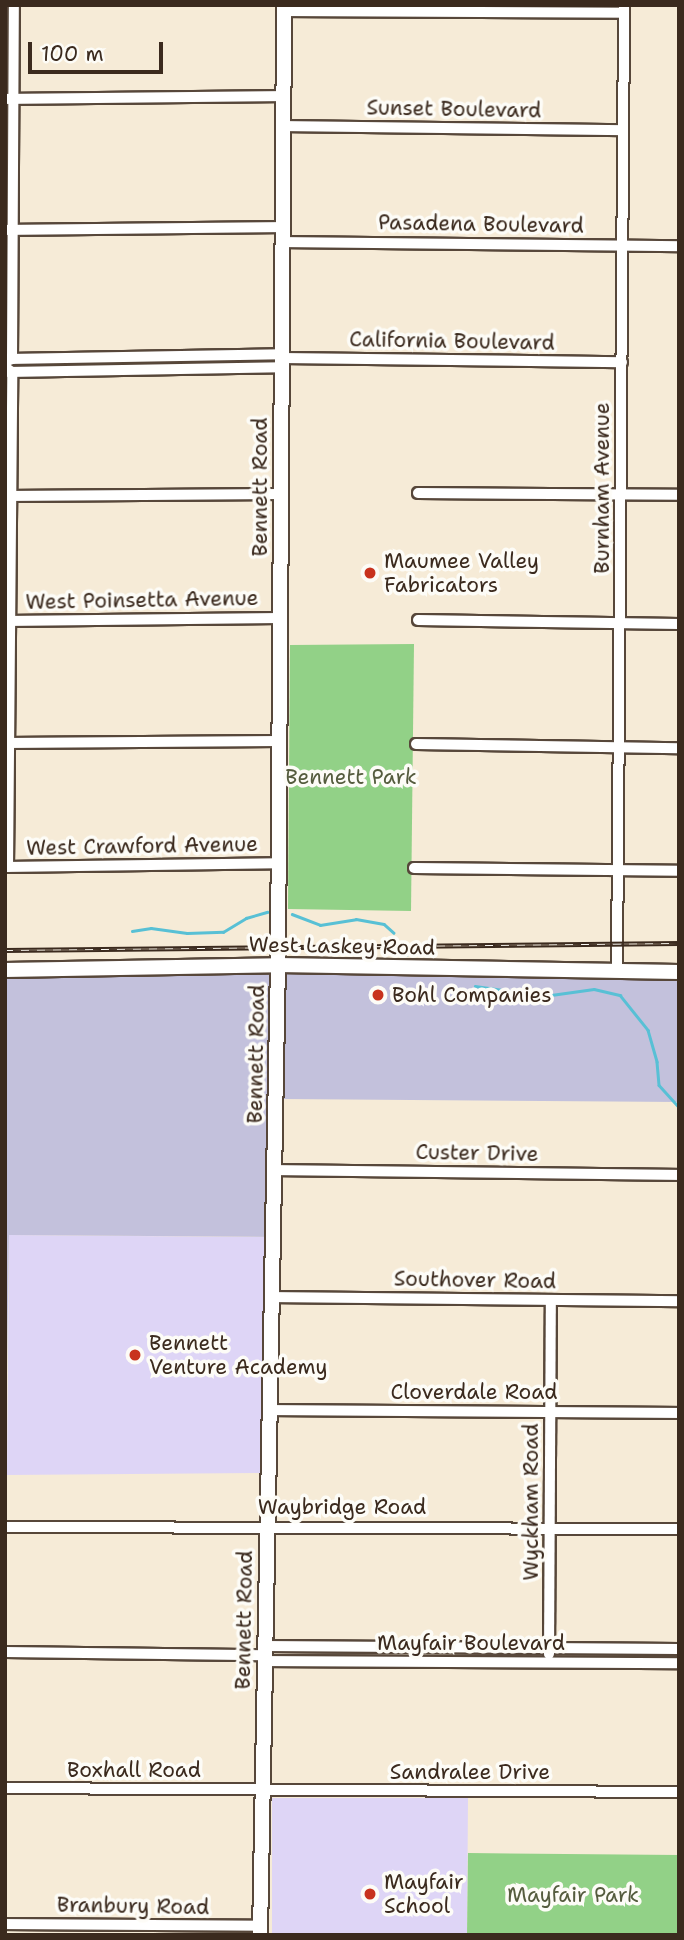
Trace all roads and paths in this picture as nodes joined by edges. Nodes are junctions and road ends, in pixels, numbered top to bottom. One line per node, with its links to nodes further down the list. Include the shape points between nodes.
1 (14, 5): 5 (street)
2 (284, 8): 3 (street); 4 (street, Bennett Road)
3 (624, 9): 7 (street, Burnham Avenue)
4 (284, 96): 5 (street); 6 (street, Bennett Road)
5 (10, 99): 8 (street)
6 (284, 126): 7 (street, Sunset Boulevard); 9 (street, Bennett Road)
7 (623, 130): 10 (street, Burnham Avenue)
8 (9, 230): 9 (street, Pasadena Boulevard); 13 (street)
9 (283, 234): 10 (street, Pasadena Boulevard); 14 (street, Bennett Road)
10 (622, 245): 11 (street, Pasadena Boulevard); 15 (street, Burnham Avenue)
11 (679, 246)
12 (144, 358): 13 (street, California Boulevard); 14 (street, California Boulevard); 16 (street)
13 (9, 359): 17 (street, via 5,362)
14 (282, 360): 15 (street, California Boulevard); 16 (street, California Boulevard); 19 (street, Bennett Road)
15 (622, 362): 20 (street, Burnham Avenue)
16 (145, 370): 17 (street, California Boulevard)
17 (9, 372): 22 (street)
18 (418, 493): 20 (street)
19 (281, 494): 22 (street); 23 (street, Bennett Road)
20 (621, 494): 21 (street); 26 (street, Burnham Avenue)
21 (679, 495)
22 (8, 496): 25 (street)
23 (279, 618): 25 (street, West Poinsetta Avenue); 28 (street, Bennett Road)
24 (418, 620): 26 (street)
25 (8, 621): 29 (street)
26 (620, 623): 27 (street); 31 (street, Burnham Avenue)
27 (679, 624)
28 (279, 741): 29 (street); 33 (street, Bennett Road)
29 (7, 743): 34 (street)
30 (416, 744): 31 (street)
31 (619, 747): 32 (street); 36 (street, Burnham Avenue)
32 (679, 748)
33 (278, 863): 34 (street, West Crawford Avenue); 38 (street, Bennett Road)
34 (7, 867)
35 (414, 868): 36 (street)
36 (618, 870): 37 (street); 40 (street, Burnham Avenue)
37 (679, 871)
38 (278, 965): 39 (street, West Laskey Road); 40 (street, West Laskey Road); 42 (street, Bennett Road)
39 (5, 970)
40 (617, 971): 41 (street, West Laskey Road)
41 (679, 972)
42 (275, 1170): 43 (street, Custer Drive); 44 (street, Bennett Road)
43 (679, 1175)
44 (272, 1297): 45 (street, Southover Road); 47 (street, Bennett Road)
45 (551, 1300): 46 (street, Southover Road); 48 (street, Wyckham Road)
46 (679, 1301)
47 (270, 1410): 48 (street, Cloverdale Road); 50 (street, Bennett Road)
48 (550, 1412): 49 (street, Cloverdale Road); 52 (street, Wyckham Road)
49 (679, 1413)
50 (267, 1526): 51 (street, Waybridge Road); 52 (street, Waybridge Road); 57 (street, Bennett Road)
51 (5, 1527)
52 (550, 1528): 53 (street, Waybridge Road); 54 (street, Wyckham Road)
53 (679, 1529)
54 (550, 1648): 55 (street, Mayfair Boulevard); 57 (street, Mayfair Boulevard); 58 (street, Wyckham Road)
55 (679, 1649)
56 (5, 1652): 57 (street, Mayfair Boulevard)
57 (264, 1654): 58 (street, Mayfair Boulevard); 61 (street, Bennett Road)
58 (549, 1662): 59 (street, Mayfair Boulevard)
59 (679, 1663)
60 (5, 1788): 61 (street, Boxhall Road)
61 (262, 1790): 62 (street, Sandralee Drive); 64 (street, Bennett Road)
62 (679, 1792)
63 (5, 1924): 64 (street, Branbury Road)
64 (260, 1930)

